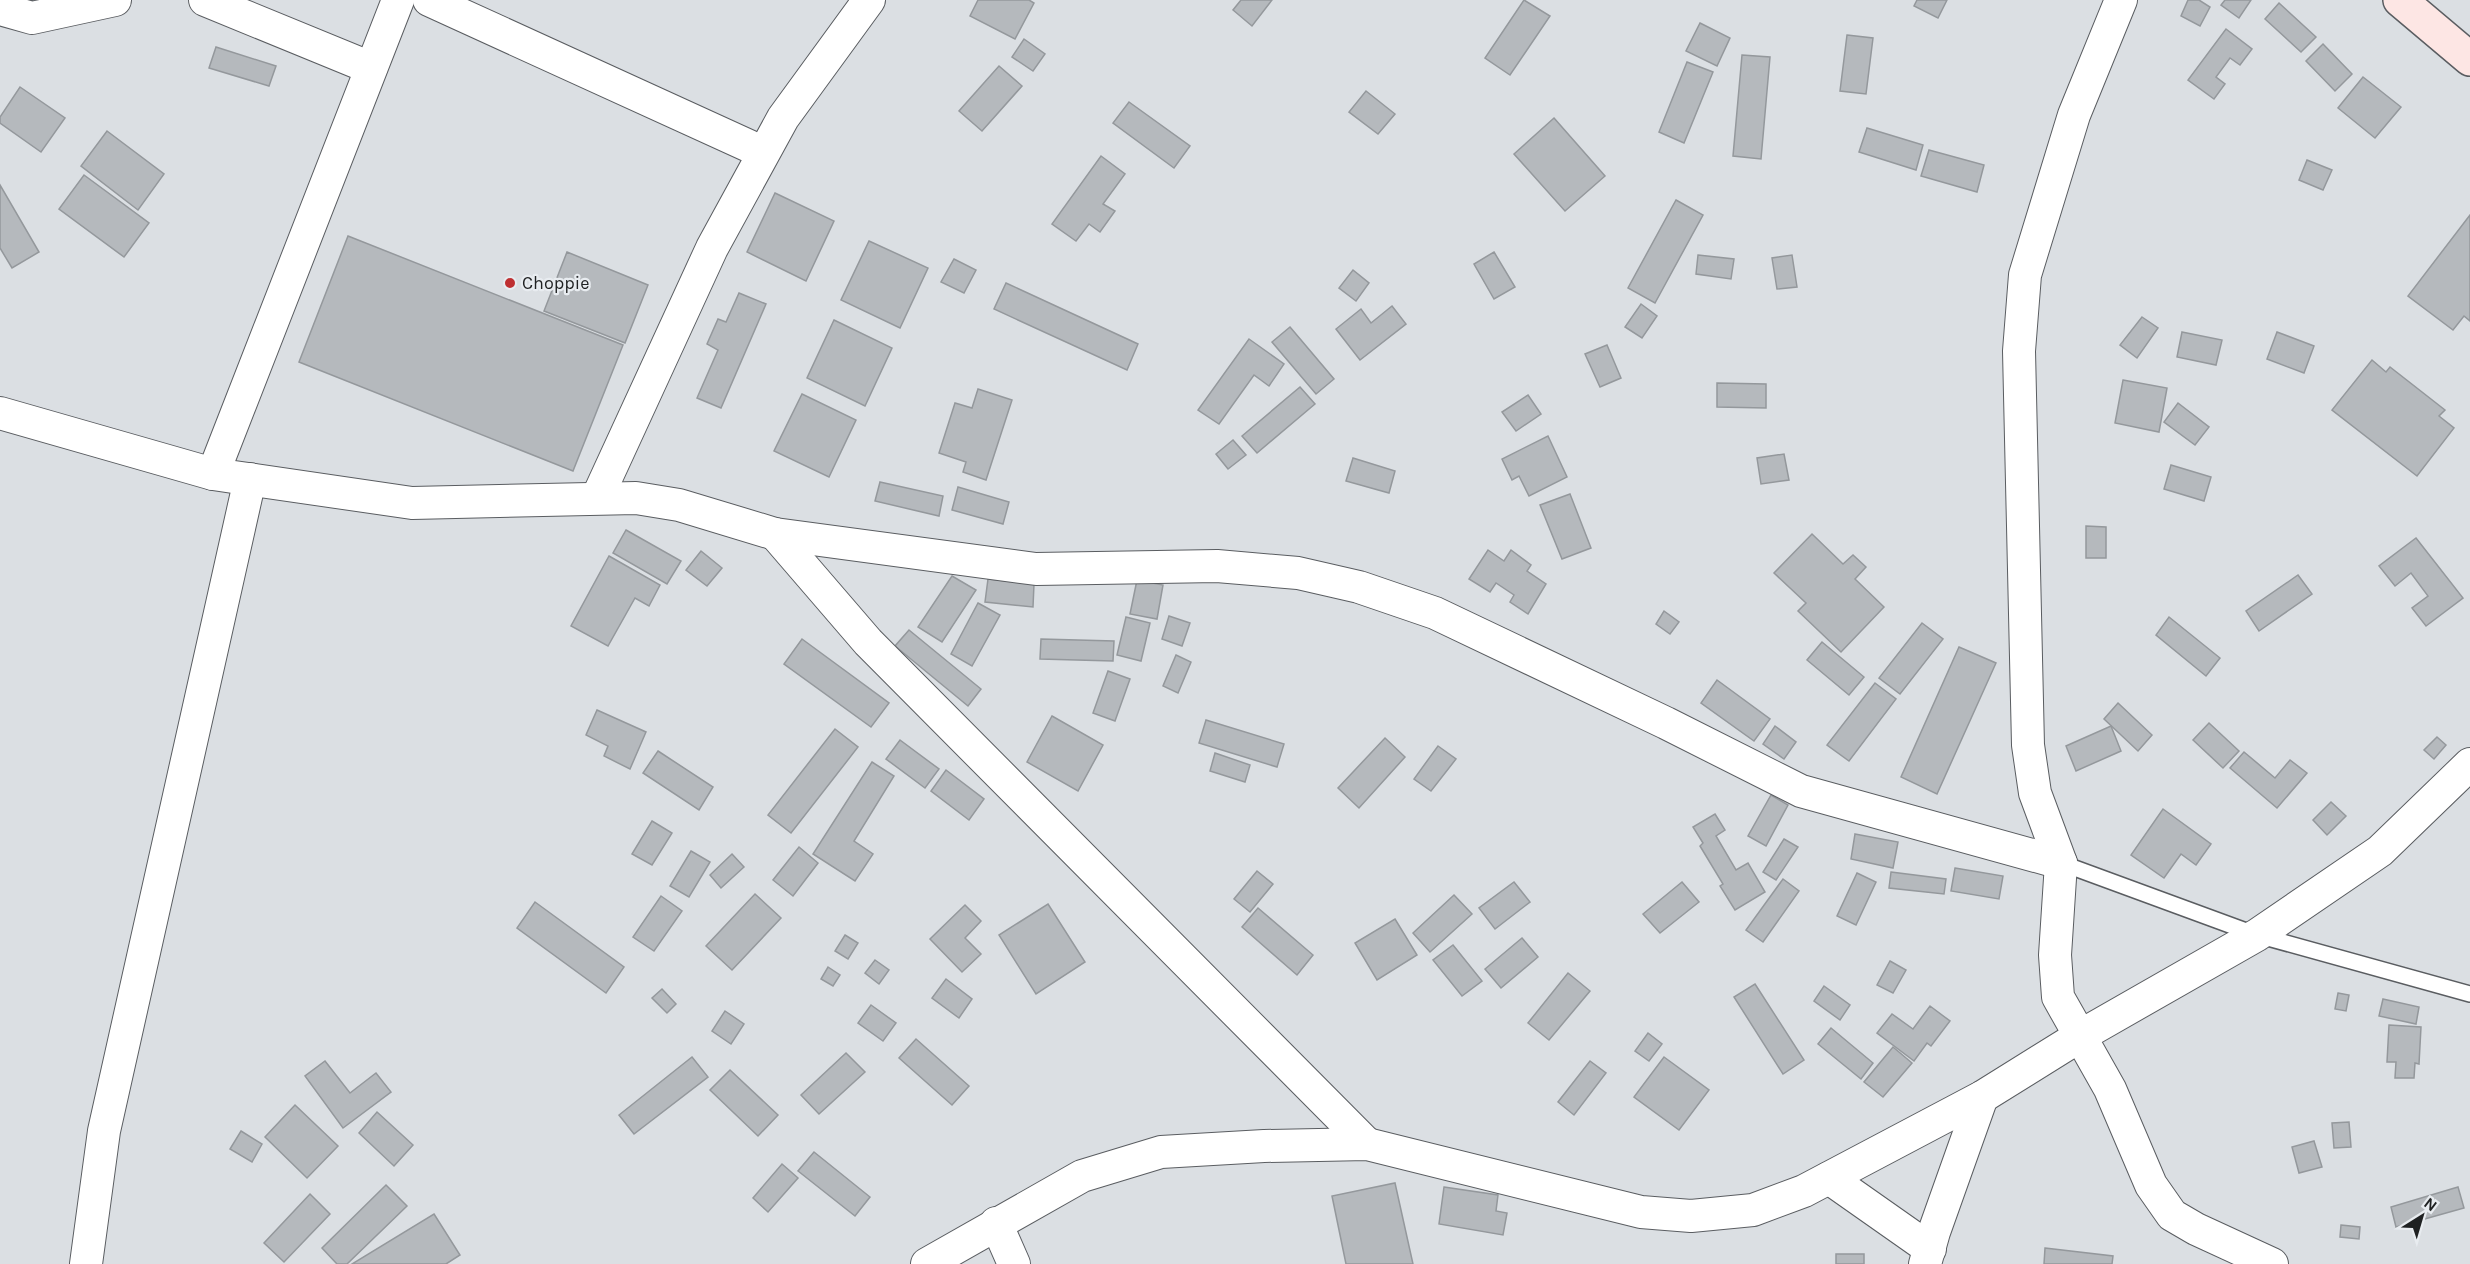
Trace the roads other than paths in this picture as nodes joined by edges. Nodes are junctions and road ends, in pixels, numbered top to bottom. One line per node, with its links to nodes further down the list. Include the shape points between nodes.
1 (115, 0): 8 (street, via 33,18)
2 (205, 0): 10 (street)
3 (398, 0): 10 (street)
4 (429, 0): 11 (street)
5 (869, 0): 15 (street, via 783,118 712,248)
6 (2121, 0): 18 (street, via 2074,115 2025,275 2021,318 2028,745 2035,794)
7 (2400, 0): 9 (street)
8 (0, 9)
9 (2470, 59)
10 (370, 68): 13 (street)
11 (749, 146)
12 (0, 413): 13 (street)
13 (213, 474): 14 (street)
14 (250, 479): 15 (street, via 412,503); 27 (street, via 104,1131)
15 (597, 498): 16 (street, via 636,498 679,505)
16 (775, 534): 18 (street, via 1036,569 1217,566 1298,573 1359,587 1435,613 1801,791); 23 (street, via 868,642)
17 (2470, 764): 19 (street, via 2380,850)
18 (2061, 863): 19 (lane); 21 (street, via 2055,956 2058,997)
19 (2257, 935): 20 (lane); 21 (street)
20 (2470, 994)
21 (2080, 1036): 22 (street); 30 (street, via 2110,1089 2151,1185 2172,1215)
22 (1982, 1097): 24 (street); 26 (street)
23 (1367, 1144): 24 (street, via 1641,1212 1691,1216 1753,1210); 25 (street, via 1161,1152 1082,1176)
24 (1829, 1178): 26 (street)
25 (996, 1223): 28 (street); 29 (street)
26 (1928, 1256)
27 (86, 1264)
28 (927, 1264)
29 (1014, 1264)
30 (2272, 1264)

